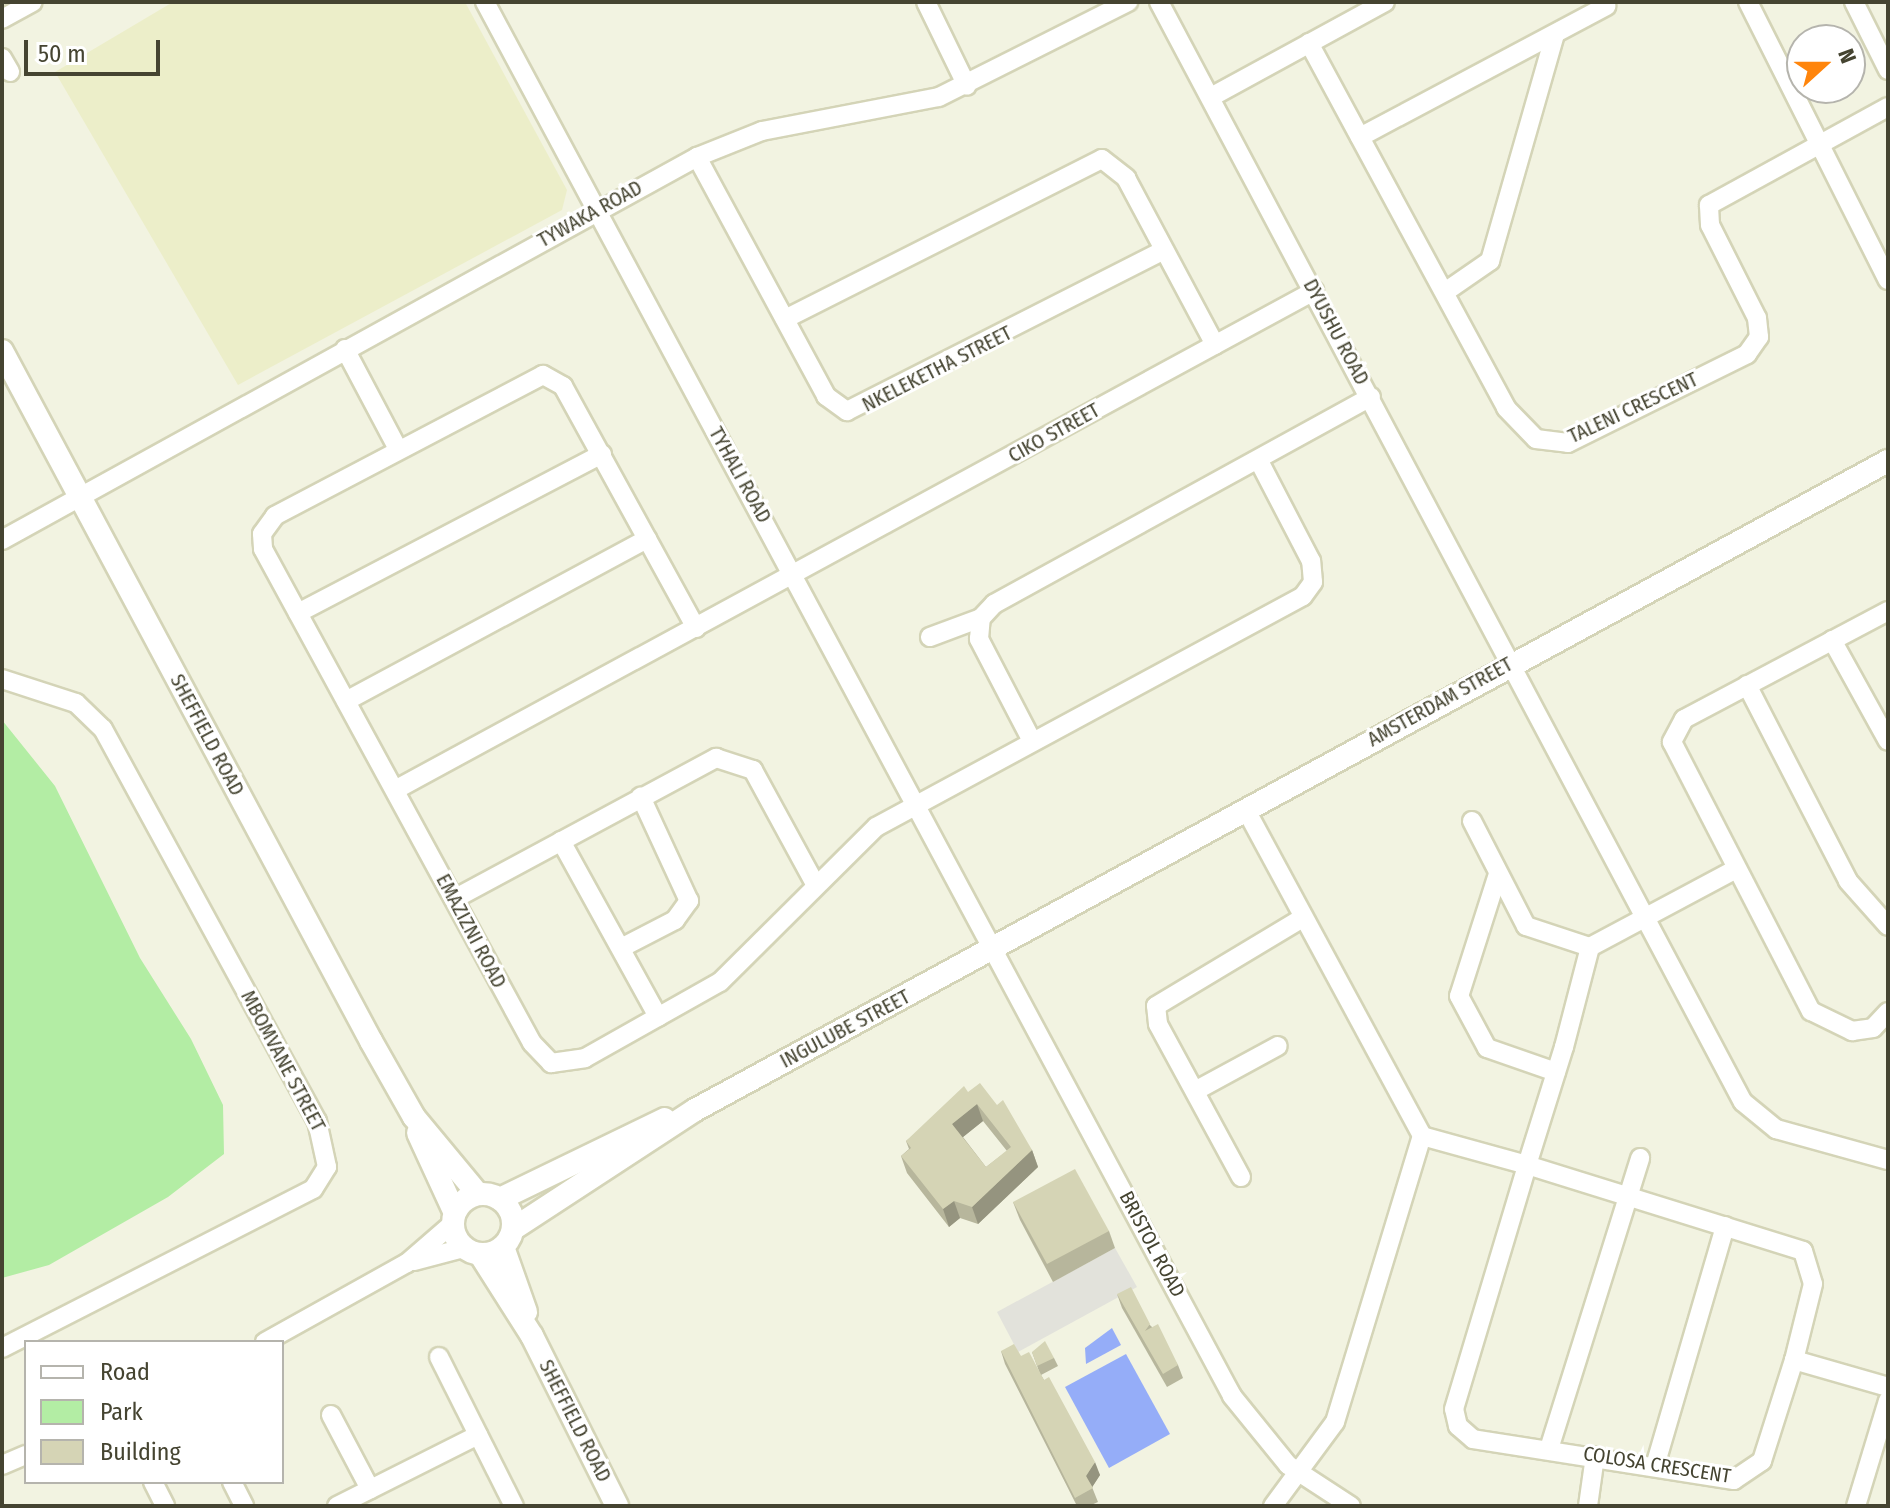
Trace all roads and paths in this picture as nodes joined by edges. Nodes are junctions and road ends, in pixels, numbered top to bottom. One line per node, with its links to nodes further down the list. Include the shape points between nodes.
1 (33, 2): 10 (street)
2 (485, 2): 20 (street, TYHALI ROAD)
3 (926, 2): 14 (street)
4 (1128, 2): 14 (street, TYWAKA ROAD)
5 (1159, 2): 15 (street, DYUSHU ROAD)
6 (1385, 2): 12 (street)
7 (1748, 2): 18 (street)
8 (1854, 2): 13 (street)
9 (1606, 6): 11 (street)
10 (2, 19)
11 (1555, 35): 17 (street); 24 (street, via 1490,261)
12 (1309, 43): 15 (street); 17 (street, TALENI CRESCENT)
13 (1888, 70)
14 (967, 86): 19 (street, TYWAKA ROAD, via 762,131)
15 (1211, 97): 23 (street, DYUSHU ROAD)
16 (1888, 107): 18 (street)
17 (1360, 137): 24 (street, TALENI CRESCENT)
18 (1819, 142): 22 (street); 24 (street, TALENI CRESCENT, via 1709,205 1710,225 1757,318 1759,337 1747,354 1568,443 1536,439 1506,408)
19 (697, 157): 20 (street, TYWAKA ROAD); 25 (street, NKELEKETHA STREET)
20 (595, 211): 27 (street, TYWAKA ROAD); 37 (street, TYHALI ROAD)
21 (1163, 251): 25 (street, NKELEKETHA STREET, via 856,411 826,396); 25 (street, via 1119,168 1092,160); 26 (street)
22 (1888, 280)
23 (1314, 291): 26 (street, CIKO STREET); 29 (street, DYUSHU ROAD)
24 (1445, 292)
25 (785, 319)
26 (1215, 345): 37 (street, CIKO STREET)
27 (345, 349): 30 (street); 34 (street, TYWAKA ROAD)
28 (2, 351): 34 (street, SHEFFIELD ROAD)
29 (1371, 397): 32 (street); 44 (street, DYUSHU ROAD)
30 (398, 449): 31 (street, via 543,375 563,386); 39 (street, EMAZIZNI ROAD, via 267,522 263,549)
31 (602, 454): 35 (street); 39 (street)
32 (1259, 461): 40 (street, via 994,604); 48 (street, EMAZIZNI ROAD, via 1311,561 1313,582 1303,596)
33 (1888, 461): 44 (street, AMSTERDAM STREET)
34 (80, 496): 36 (street, TYWAKA ROAD); 72 (street, SHEFFIELD ROAD)
35 (647, 539): 41 (street); 47 (street)
36 (2, 540)
37 (795, 574): 41 (street, CIKO STREET); 52 (street, TYHALI ROAD)
38 (1888, 611): 43 (street)
39 (298, 613): 47 (street, EMAZIZNI ROAD)
40 (981, 618): 42 (street); 48 (street, via 979,639)
41 (696, 628): 50 (street, CIKO STREET)
42 (930, 637)
43 (1832, 640): 46 (street); 49 (street)
44 (1513, 662): 53 (street, AMSTERDAM STREET); 60 (street, DYUSHU ROAD)
45 (2, 679): 88 (street, MBOMVANE STREET, via 76,703 103,729 317,1121 327,1167 313,1189)
46 (1747, 685): 56 (street, via 1684,719 1672,735); 62 (street, via 1848,881)
47 (346, 701): 50 (street, EMAZIZNI ROAD)
48 (1031, 739): 52 (street, EMAZIZNI ROAD)
49 (1888, 741)
50 (395, 790): 59 (street, EMAZIZNI ROAD)
51 (641, 797): 55 (street); 58 (street, via 716,758 742,761 761,782); 65 (street, via 689,901 675,920)
52 (917, 804): 58 (street, EMAZIZNI ROAD, via 862,837); 63 (street, TYHALI ROAD)
53 (1246, 810): 61 (street); 63 (street, AMSTERDAM STREET)
54 (1472, 821): 57 (street)
55 (561, 841): 59 (street); 65 (street)
56 (1734, 870): 60 (street); 66 (street, via 1811,1011 1852,1031 1873,1028)
57 (1498, 874): 64 (street, via 1526,926); 69 (street, via 1459,996 1487,1048)
58 (814, 882): 67 (street, EMAZIZNI ROAD, via 732,972)
59 (454, 899): 67 (street, EMAZIZNI ROAD, via 532,1043 551,1063 585,1058)
60 (1646, 915): 64 (street); 75 (street, DYUSHU ROAD, via 1757,1118)
61 (1301, 919): 70 (street, via 1156,1006 1158,1024); 73 (street)
62 (1888, 926)
63 (995, 947): 71 (street, INGULUBE STREET); 100 (street, BRISTOL ROAD, via 1232,1396)
64 (1590, 947): 69 (street, COLOSA CRESCENT)
65 (621, 948): 67 (street)
66 (1888, 1012)
67 (658, 1017)
68 (1278, 1046): 70 (street)
69 (1556, 1072): 76 (street, COLOSA CRESCENT)
70 (1195, 1091): 77 (street)
71 (695, 1110): 80 (street, INGULUBE STREET); 83 (street, INGULUBE STREET)
72 (414, 1117): 78 (street, SHEFFIELD ROAD); 81 (street, SHEFFIELD ROAD)
73 (1422, 1136): 76 (street); 100 (street, via 1344,1401)
74 (1640, 1158): 79 (street)
75 (1888, 1160)
76 (1527, 1165): 79 (street, COLOSA CRESCENT); 95 (street, COLOSA CRESCENT, via 1454,1409 1458,1426 1473,1439)
77 (1241, 1177)
78 (477, 1193): 80 (street); 81 (street)
79 (1625, 1198): 82 (street, COLOSA CRESCENT); 95 (street)
80 (500, 1199): 83 (street, SHEFFIELD ROAD)
81 (453, 1218): 84 (street, SHEFFIELD ROAD); 85 (street)
82 (1725, 1226): 90 (street, COLOSA CRESCENT, via 1803,1251 1811,1263 1813,1284); 99 (street)
83 (508, 1238): 84 (street, INGULUBE STREET); 86 (street, SHEFFIELD ROAD)
84 (472, 1251): 85 (street); 86 (street, SHEFFIELD ROAD)
85 (407, 1263): 87 (street)
86 (532, 1336): 108 (street, SHEFFIELD ROAD)
87 (269, 1340)
88 (2, 1348)
89 (439, 1357): 94 (street)
90 (1794, 1360): 91 (street); 99 (street, COLOSA CRESCENT, via 1751,1474 1734,1480)
91 (1888, 1387)
92 (1888, 1401): 112 (street)
93 (331, 1415): 103 (street)
94 (478, 1435): 103 (street); 107 (street)
95 (1549, 1449): 97 (street, COLOSA CRESCENT)
96 (24, 1456): 98 (street)
97 (1595, 1456): 99 (street, COLOSA CRESCENT); 111 (street)
98 (2, 1465)
99 (1655, 1466)
100 (1301, 1475): 109 (street); 110 (street, BRISTOL ROAD)
101 (154, 1484): 104 (street)
102 (233, 1484): 105 (street)
103 (370, 1489): 106 (street)
104 (165, 1506)
105 (244, 1506)
106 (337, 1506)
107 (514, 1506)
108 (617, 1506)
109 (1273, 1506)
110 (1351, 1506)
111 (1588, 1506)
112 (1856, 1506)

